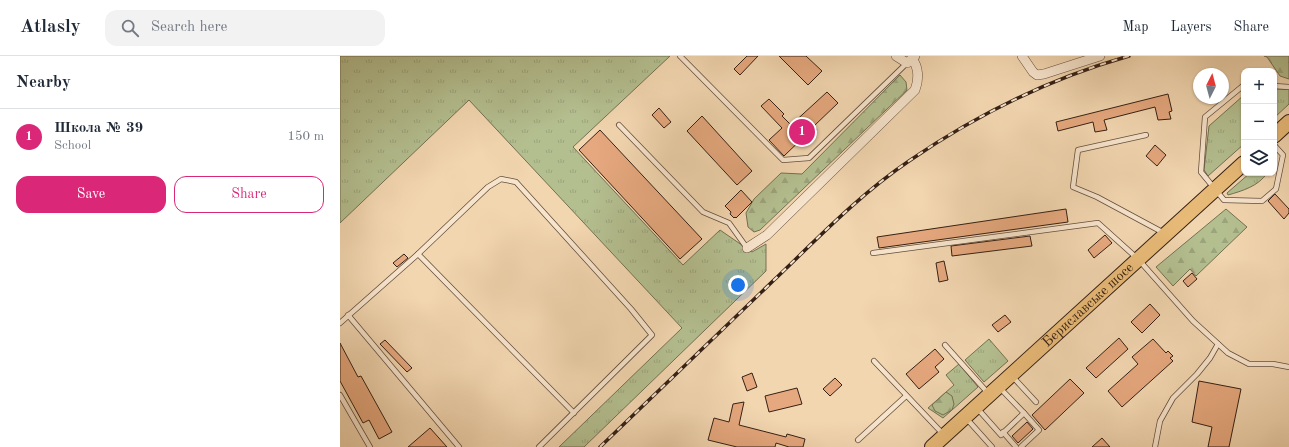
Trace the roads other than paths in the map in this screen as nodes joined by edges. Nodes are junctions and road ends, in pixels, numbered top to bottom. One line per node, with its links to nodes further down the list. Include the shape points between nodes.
1 (680, 56): 5 (lane, via 783,160 809,158)
2 (896, 56): 5 (street)
3 (1022, 56): 4 (street, via 1037,75)
4 (1100, 56)
5 (912, 59): 17 (street, via 916,64 918,76 913,93 766,235)
6 (1277, 86): 7 (lane)
7 (1289, 86)
8 (1241, 88): 15 (lane, via 1206,117 1201,172)
9 (1289, 122): 11 (main road)
10 (619, 125): 17 (lane, via 703,212 729,222)
11 (1277, 133)
12 (1146, 135): 16 (lane, via 1078,150 1073,187)
13 (1277, 148): 15 (lane, via 1283,155 1276,189 1262,201 1224,200)
14 (1241, 166): 15 (main road, Бериславське шосе)
15 (1215, 189): 16 (main road, Бериславське шосе)
16 (1166, 233): 20 (main road, Бериславське шосе)
17 (747, 248)
18 (873, 253): 20 (lane, via 1098,223)
19 (418, 254): 21 (lane); 33 (lane); 33 (lane, via 488,187 501,179 516,182 652,335)
20 (1138, 259): 23 (lane, via 1193,321); 27 (main road, Бериславське шосе)
21 (348, 316): 22 (lane); 40 (lane)
22 (340, 323)
23 (1218, 344): 26 (lane, via 1228,353 1249,364); 46 (lane, via 1206,363 1173,398 1160,421)
24 (945, 345): 28 (lane)
25 (874, 361): 30 (lane)
26 (1289, 367)
27 (1011, 375): 28 (main road, Бериславське шосе); 31 (lane)
28 (994, 390): 32 (main road, Бериславське шосе); 34 (lane)
29 (340, 395): 39 (lane)
30 (906, 396): 37 (lane); 38 (lane)
31 (1036, 402)
32 (976, 407): 35 (main road, Бериславське шосе); 36 (lane, via 1001,435)
33 (574, 413): 41 (lane)
34 (1024, 413): 36 (lane); 45 (lane, via 1039,430)
35 (965, 417): 37 (main road, Бериславське шосе); 43 (lane)
36 (1003, 432): 44 (lane)
37 (944, 436): 42 (main road, Бериславське шосе)
38 (858, 440)
39 (370, 447)
40 (459, 447)
41 (539, 447)
42 (932, 447)
43 (992, 447)
44 (1016, 447)
45 (1021, 447)
46 (1155, 447)

